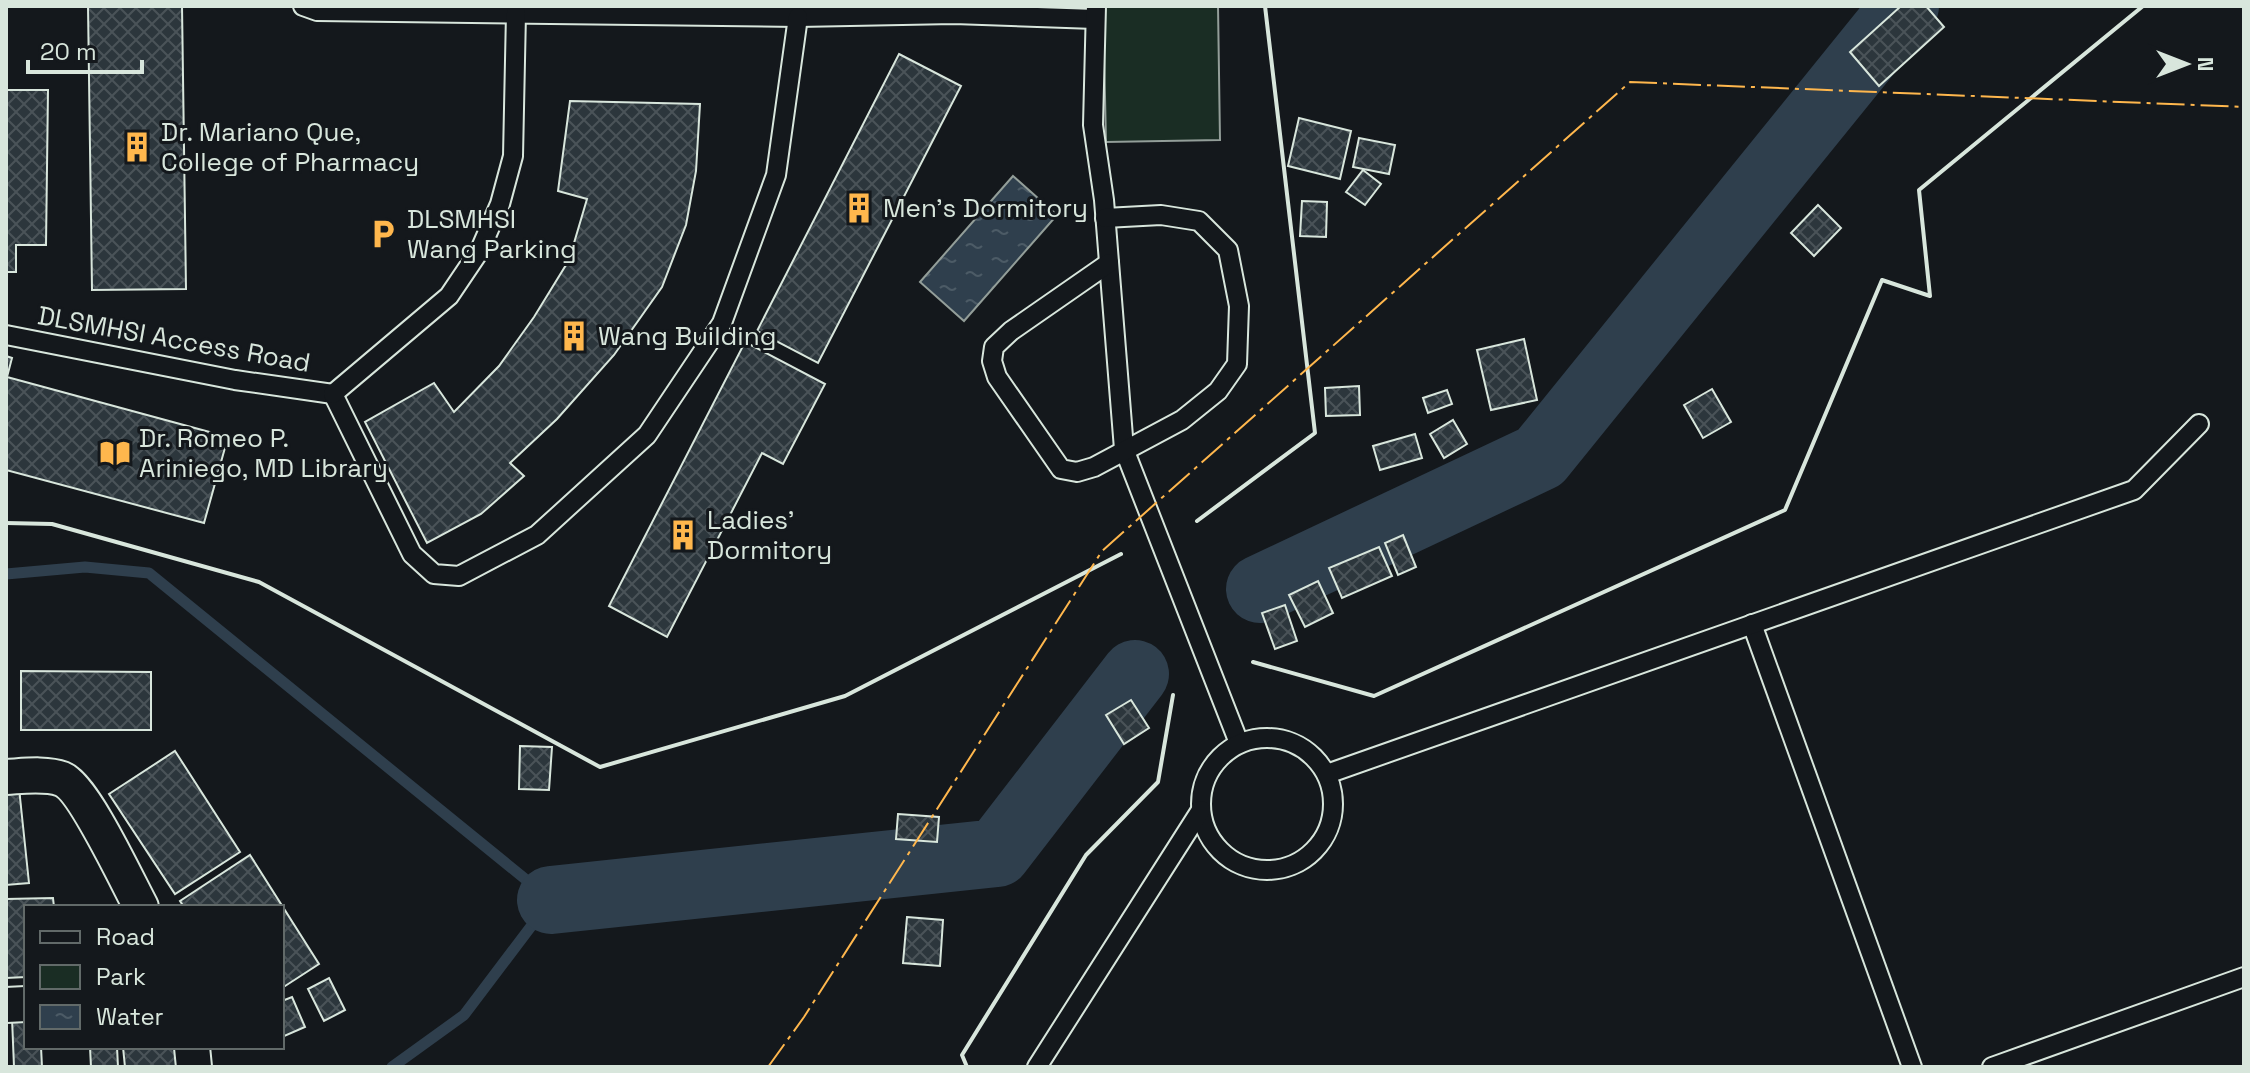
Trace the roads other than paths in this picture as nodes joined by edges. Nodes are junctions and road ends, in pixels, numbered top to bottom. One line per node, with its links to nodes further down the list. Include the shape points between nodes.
1 (312, 8): 3 (lane)
2 (1096, 12): 4 (lane); 5 (lane, via 1093,125)
3 (516, 13): 4 (lane); 8 (lane, via 513,156 480,250 449,296)
4 (798, 17): 8 (lane, via 776,175 722,323 647,435 537,535 459,576 434,574 412,554)
5 (1105, 218): 6 (lane); 10 (lane, via 1161,215 1199,221 1228,250 1239,306 1237,364 1218,391 1182,420)
6 (1109, 263): 10 (lane); 10 (lane, via 1011,331 994,347 992,361 997,377 1061,469 1094,467)
7 (6, 335): 8 (lane, DLSMHSI Access Road)
8 (333, 394)
9 (2199, 424): 11 (lane, via 2134,490)
10 (1124, 449): 12 (lane)
11 (1752, 624): 13 (lane); 19 (lane)
12 (1239, 743): 13 (lane, via 1280,738 1315,757); 15 (lane, via 1210,771)
13 (1327, 774): 15 (lane, via 1333,805 1326,836 1295,864 1275,870 1254,869 1217,848)
14 (6, 777): 16 (street, via 65,780 102,833)
15 (1201, 810): 18 (lane)
16 (140, 905)
17 (2244, 977): 20 (lane)
18 (1037, 1067)
19 (1912, 1067)
20 (1992, 1067)

